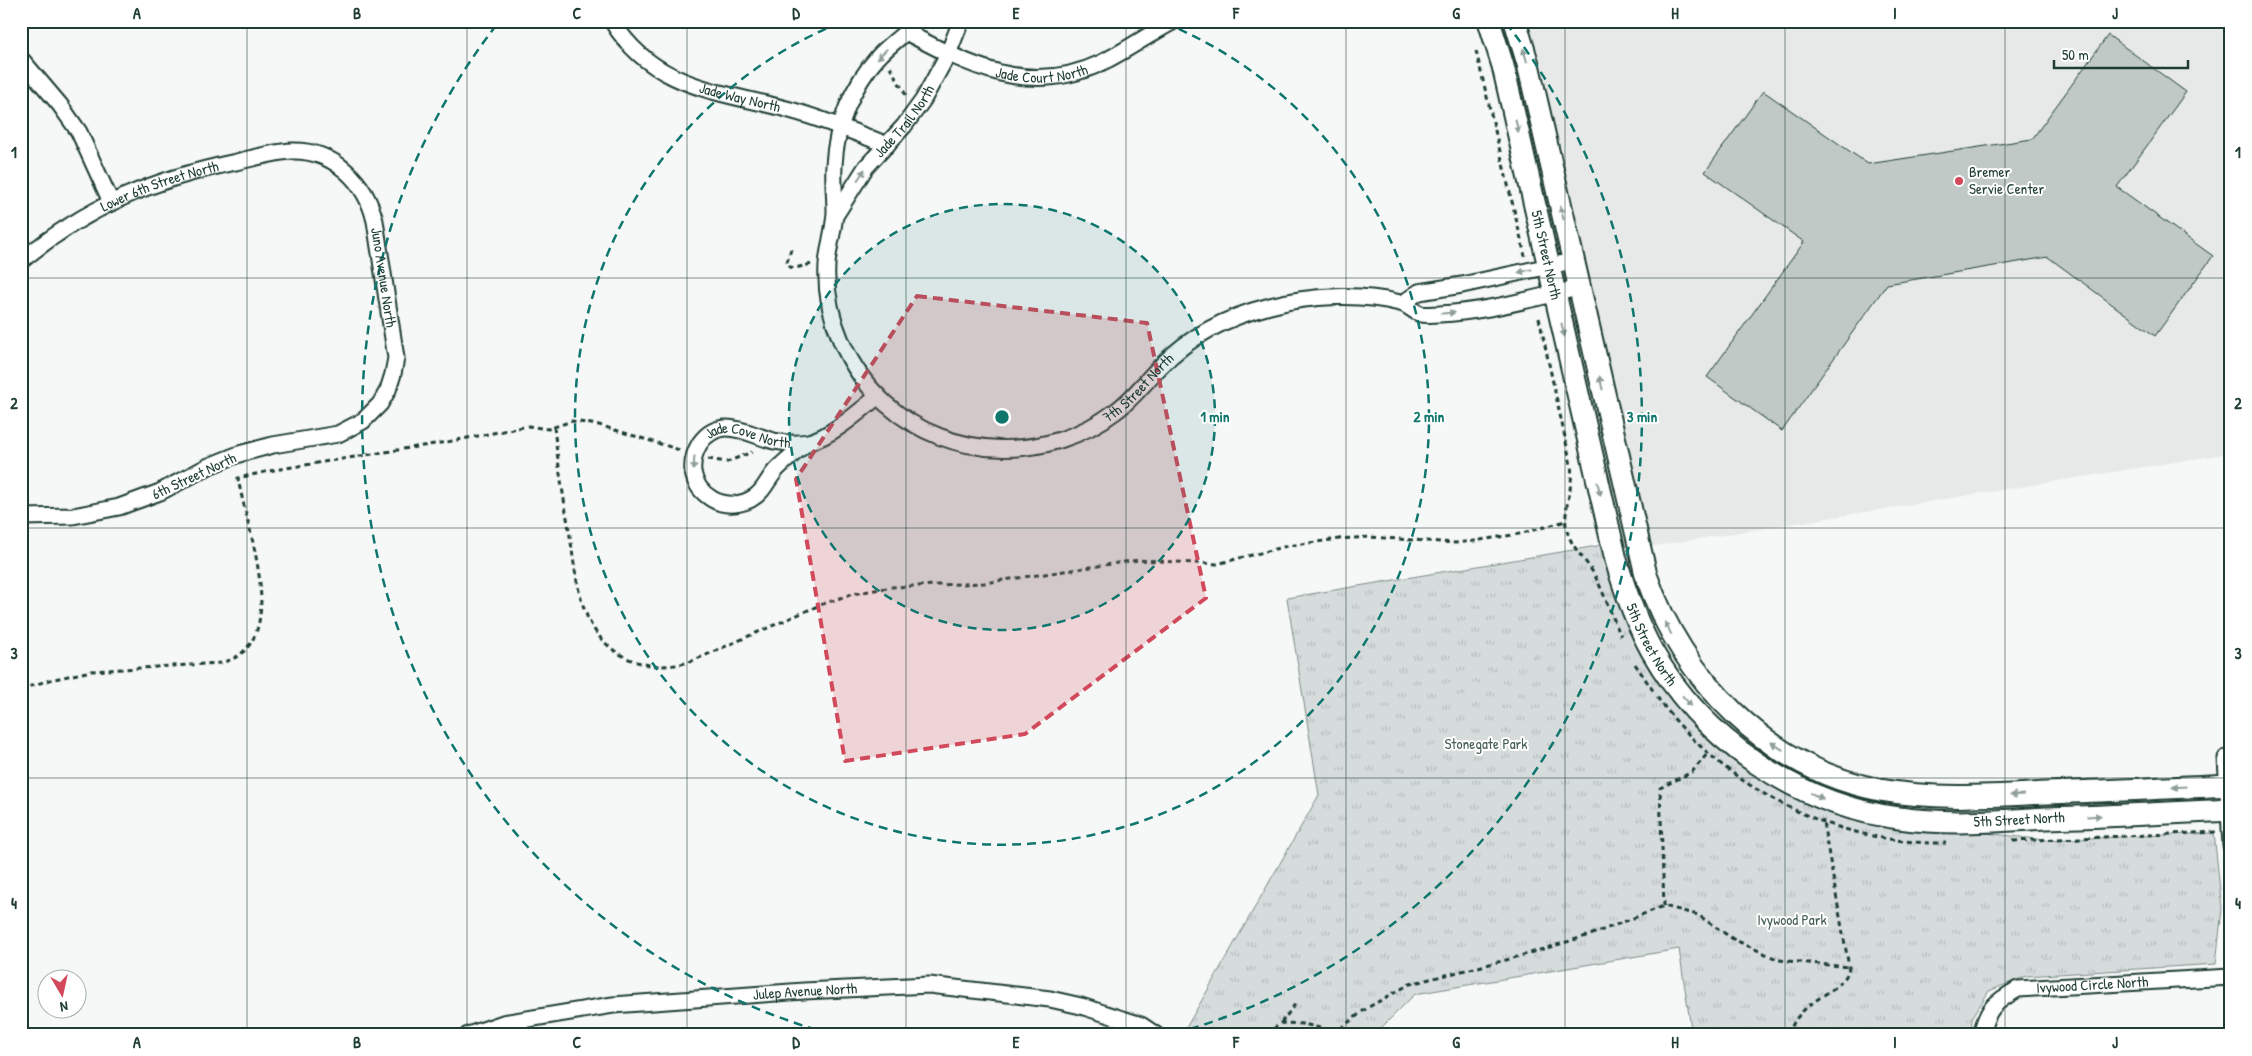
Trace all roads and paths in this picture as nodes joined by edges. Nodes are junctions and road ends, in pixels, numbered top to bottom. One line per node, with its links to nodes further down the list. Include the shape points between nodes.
1 (612, 21): 13 (street, Jade Way North, via 645,59 687,84)
2 (918, 21): 7 (street, Jade Trail North)
3 (960, 21): 9 (street, Jade Trail North)
4 (1174, 21): 9 (street, Jade Court North, via 1100,63 1055,76 1010,76)
5 (1489, 21): 23 (street, 5th Street North, one-way to 23, via 1503,66)
6 (1515, 21): 21 (street, 5th Street North, one-way to 6, via 1528,64)
7 (906, 32): 9 (street, Jade Court North); 13 (street, Jade Trail North, one-way to 13, via 869,68)
8 (1475, 45): 19 (path)
9 (948, 54): 14 (street, Jade Trail North, via 923,100)
10 (21, 59): 16 (street, via 77,128)
11 (887, 63): 12 (path)
12 (909, 101)
13 (840, 126): 14 (street, Jade Way North); 17 (street, Jade Trail North, via 834,164)
14 (887, 145): 17 (street, Jade Trail North, one-way to 14, via 866,167)
15 (313, 154): 16 (street, Lower 6th Street North, via 282,152 200,169); 29 (street, Juno Avenue North, via 333,162 351,175 366,197 375,221 396,358 388,390 380,404)
16 (111, 202): 20 (street, Lower 6th Street North, via 63,230)
17 (835, 216): 28 (street, Jade Trail North, via 826,268 831,306 847,352)
18 (792, 249): 22 (path, via 787,262 790,267)
19 (1524, 254)
20 (21, 261)
21 (1573, 261): 23 (street); 24 (street, 5th Street North)
22 (815, 264)
23 (1548, 266): 25 (street, 5th Street North); 26 (street, one-way to 26, via 1419,292)
24 (1579, 288): 25 (street, 7th Street North); 42 (street, 5th Street North, one-way to 24, via 1969,797 1909,794 1878,789 1822,771 1755,731 1717,697 1685,656 1653,596 1635,533)
25 (1555, 293): 26 (street, 7th Street North, one-way to 25, via 1420,314 1448,314); 43 (street, 5th Street North, one-way to 43, via 1616,560 1632,608 1652,652 1682,694 1722,737 1749,758 1775,775 1834,803 1898,818 1975,822)
26 (1403, 303): 28 (street, 7th Street North, via 1319,298 1247,312 1185,345 1164,362 1128,401 1098,423 1041,446 994,449 952,441 904,418)
27 (1540, 310): 36 (path, via 1541,328 1571,465)
28 (878, 396): 31 (street, Jade Cove North, via 833,430)
29 (363, 421): 35 (street, 6th Street North, via 338,434 239,454 160,492 119,507 73,516)
30 (554, 427): 32 (path, via 572,421 589,423); 36 (path, via 565,510 585,612 595,631 612,649 632,662 654,666 686,663 820,605 852,594 892,587 984,583 1138,560 1218,564 1287,546 1339,539 1474,541 1520,534); 39 (path, via 528,426 238,478 257,566 261,601 257,630 244,653 233,660 212,665 92,671)
31 (808, 442): 31 (street, Jade Cove North, one-way to 31, via 780,442 738,428 724,428 712,433 699,445 693,462 694,476 703,492 716,501 726,504 745,502 759,493 778,468)
32 (685, 451)
33 (754, 451): 34 (path, via 723,462)
34 (705, 458)
35 (21, 517)
36 (1566, 521): 37 (path, via 1569,538 1595,575)
37 (1625, 644)
38 (1632, 658): 40 (path, via 1659,700)
39 (21, 689)
40 (1708, 753): 44 (path, via 1772,799); 49 (path, via 1692,772 1660,788)
41 (2226, 758): 42 (street)
42 (2229, 785): 43 (street)
43 (2230, 810): 48 (street)
44 (1823, 822): 47 (path, via 1899,840); 50 (path)
45 (2214, 833): 46 (path)
46 (2006, 842)
47 (1949, 843)
48 (2231, 846)
49 (1664, 906): 50 (path, via 1698,915 1733,939 1779,960); 53 (path, via 1590,935 1410,984 1367,1008 1336,1032 1304,1024)
50 (1848, 967): 57 (path, via 1845,980 1800,1012)
51 (2231, 977): 58 (street, Ivywood Circle North, via 2018,989 1997,1001 1985,1016)
52 (1296, 1003): 53 (path)
53 (1281, 1023): 56 (path)
54 (468, 1035): 55 (street, Julep Avenue North, via 502,1023 613,1005 929,985 1050,999 1141,1025)
55 (1156, 1035)
56 (1266, 1035)
57 (1789, 1035)
58 (1981, 1035)

